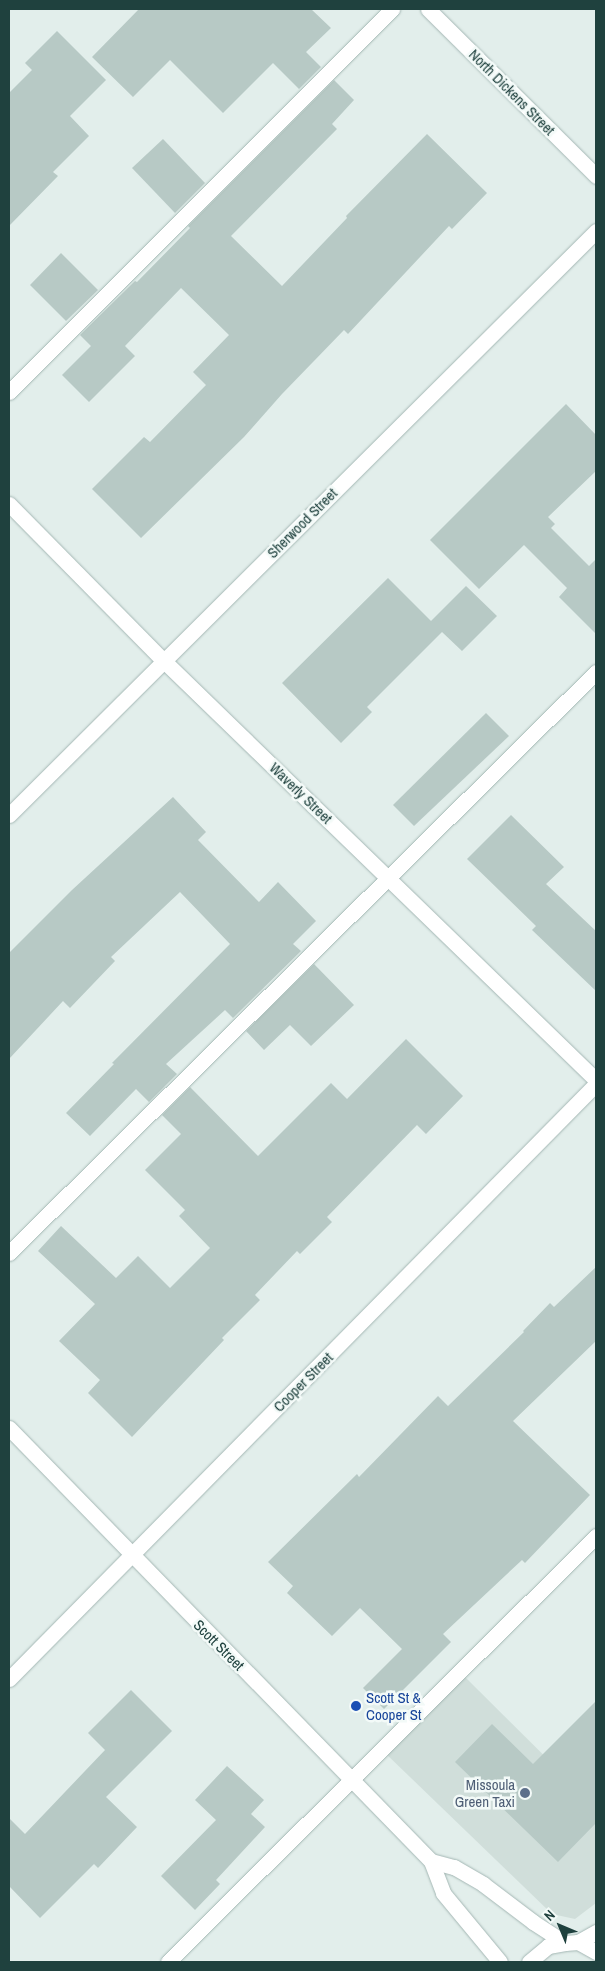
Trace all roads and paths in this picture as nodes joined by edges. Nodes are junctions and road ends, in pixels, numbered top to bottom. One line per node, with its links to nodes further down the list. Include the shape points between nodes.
1 (392, 9): 5 (street)
2 (428, 9): 3 (street, North Dickens Street)
3 (596, 176)
4 (596, 232): 7 (street, Sherwood Street)
5 (9, 392)
6 (9, 504): 7 (street, Waverly Street)
7 (164, 661): 9 (street, Sherwood Street); 10 (street, Waverly Street)
8 (596, 672): 10 (street)
9 (9, 815)
10 (388, 878): 11 (street, Waverly Street); 13 (street)
11 (596, 1080)
12 (596, 1084): 16 (street, Cooper Street)
13 (9, 1253)
14 (9, 1428): 16 (street, Scott Street)
15 (596, 1536): 18 (street)
16 (132, 1557): 17 (street, Cooper Street); 18 (street, Scott Street)
17 (9, 1680)
18 (352, 1778): 19 (street, Scott Street); 23 (street)
19 (431, 1861): 21 (street, via 454,1867 483,1884 533,1922); 24 (street, via 443,1893)
20 (596, 1932): 21 (street)
21 (571, 1942): 22 (street); 25 (street, via 548,1946)
22 (596, 1952)
23 (168, 1962)
24 (500, 1962)
25 (529, 1962)

